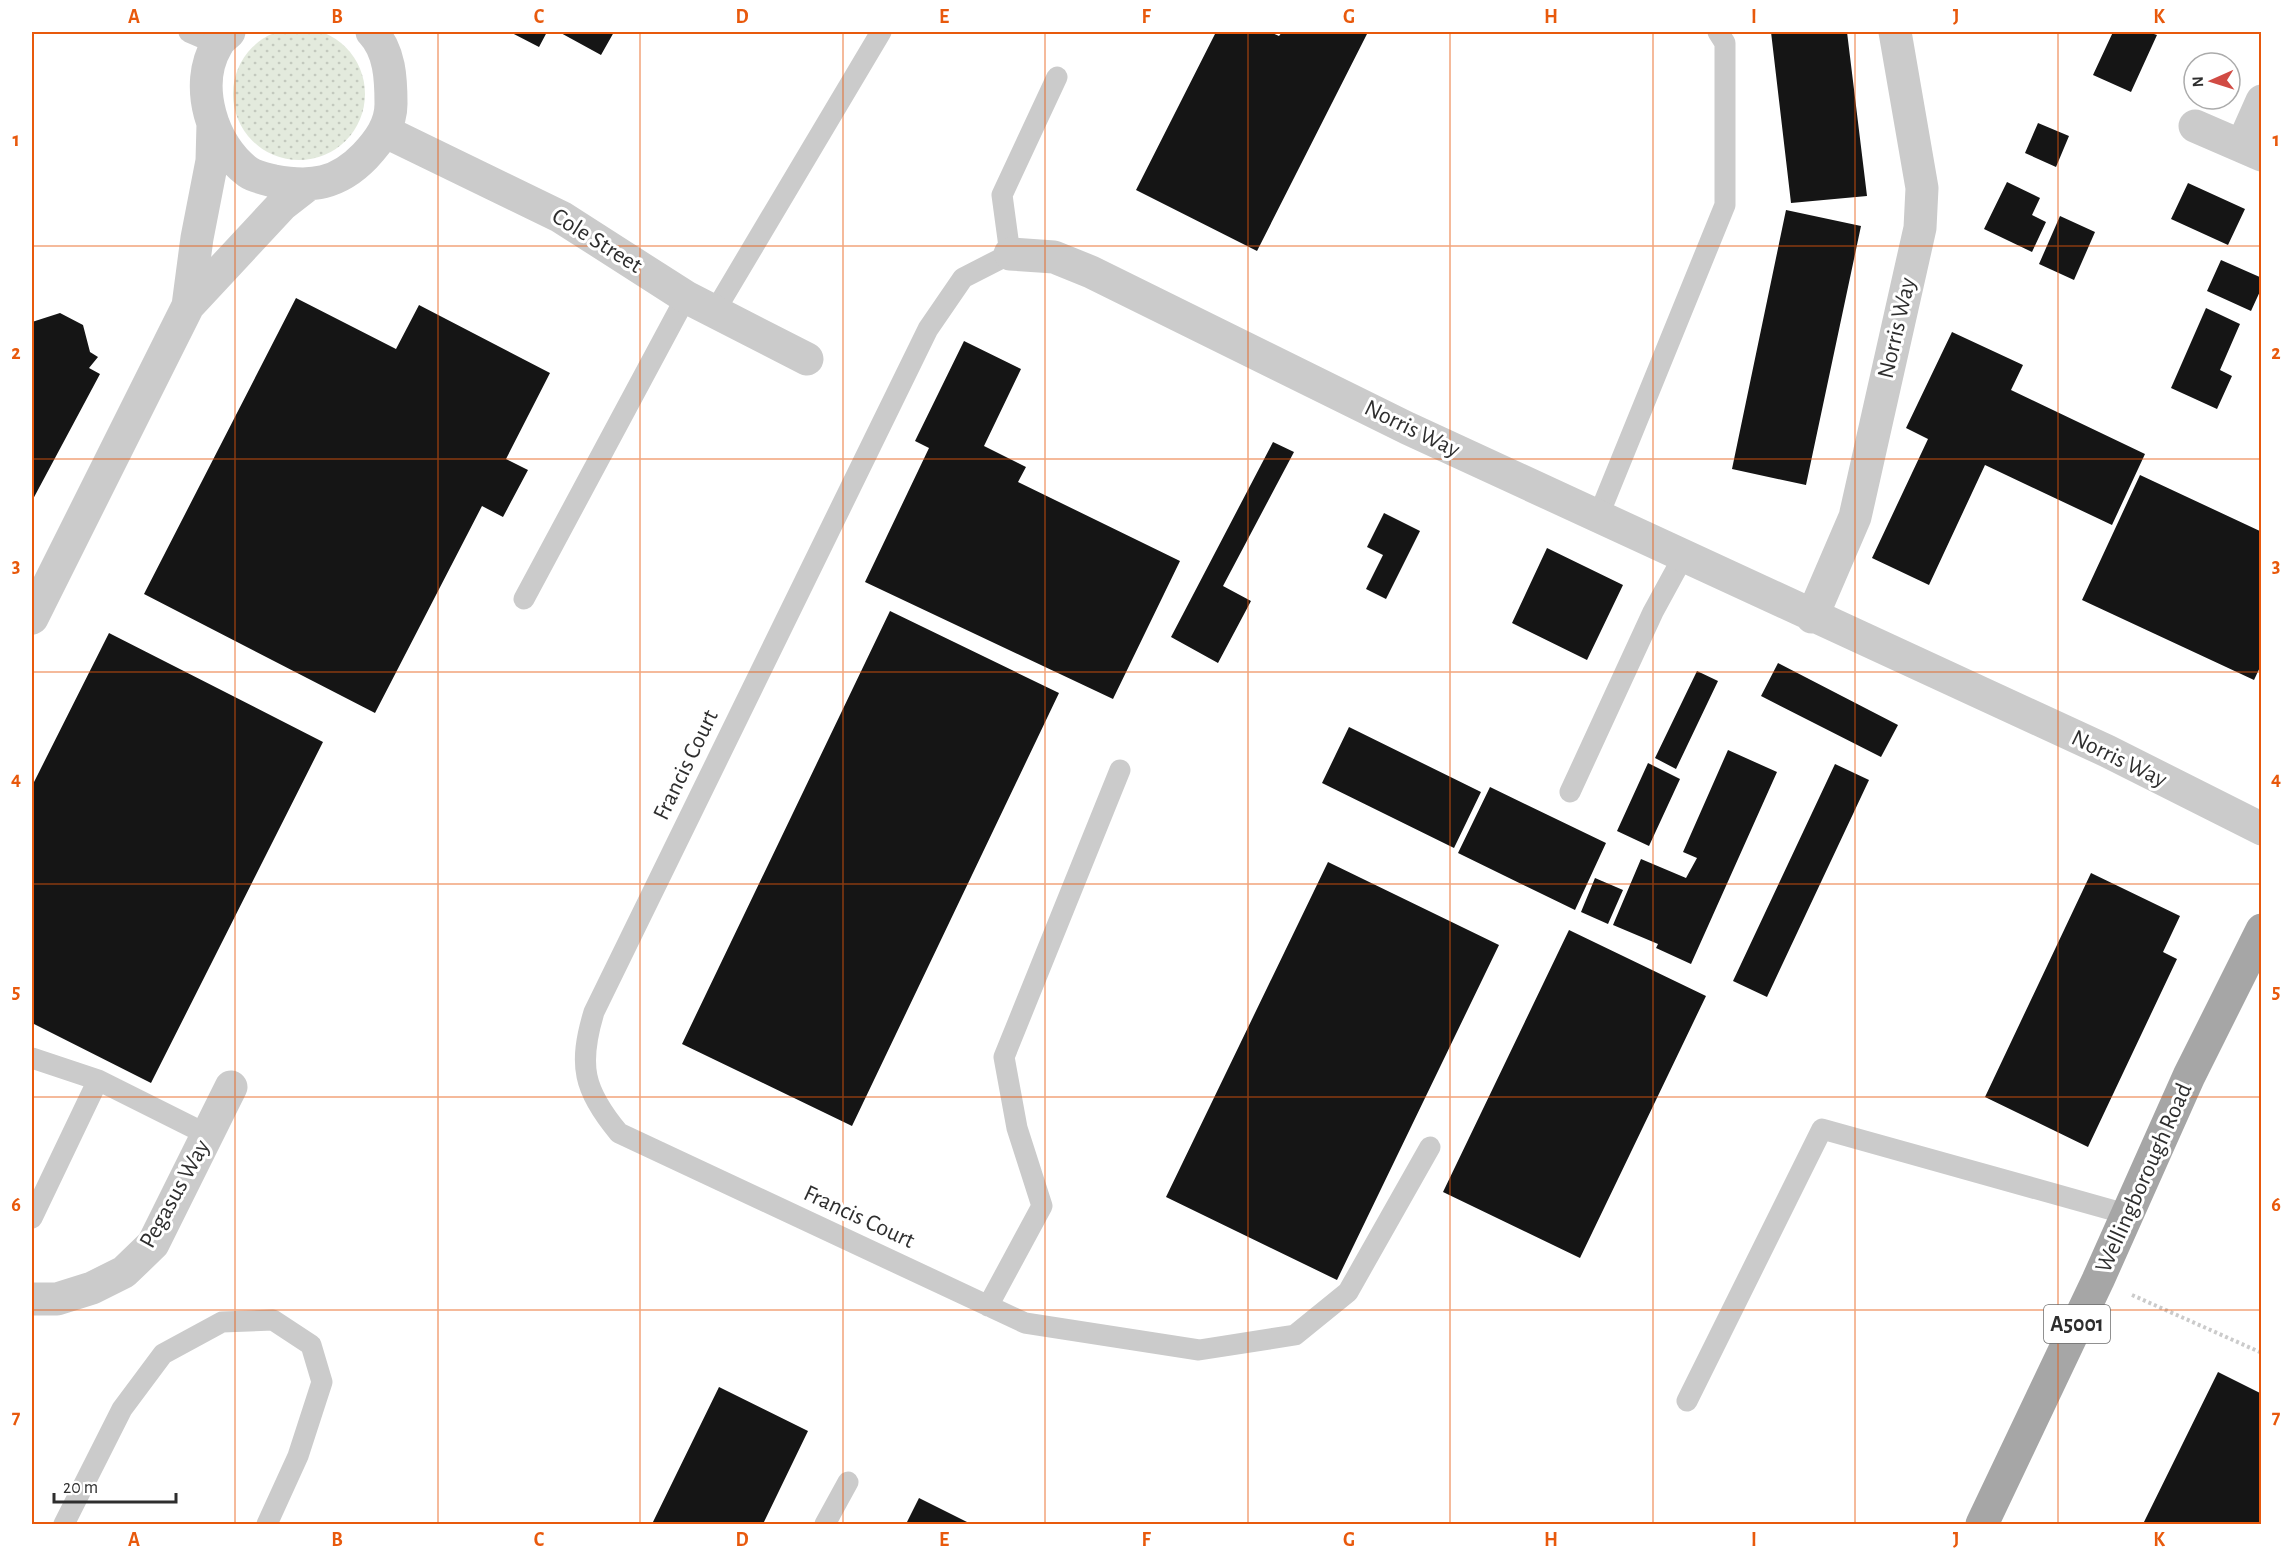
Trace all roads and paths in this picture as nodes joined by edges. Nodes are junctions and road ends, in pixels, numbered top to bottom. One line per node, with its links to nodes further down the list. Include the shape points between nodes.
1 (882, 32): 16 (lane)
2 (1718, 32): 18 (lane, via 1725,43 1725,205)
3 (1894, 32): 21 (street, Norris Way, via 1922,188 1920,228 1855,517)
4 (376, 35): 10 (street, via 391,71 391,111)
5 (212, 36): 8 (street, via 206,86)
6 (1057, 77): 13 (lane, via 1002,195)
7 (2262, 101): 11 (street)
8 (213, 124): 12 (street, via 227,150 249,173 297,185); 15 (street, via 212,161)
9 (2195, 126): 11 (street)
10 (384, 131): 12 (street, via 350,171); 14 (street, Cole Street, via 561,217)
11 (2252, 151)
12 (309, 184): 15 (street, via 282,205)
13 (1011, 255): 18 (street, Norris Way, via 1054,257 1091,272); 36 (lane, Francis Court, via 963,278 928,328 594,1012 584,1045 586,1073 599,1108 619,1133)
14 (687, 297): 16 (street, Cole Street); 20 (lane)
15 (188, 306): 22 (street)
16 (715, 312): 17 (street, Cole Street)
17 (807, 358)
18 (1598, 517): 19 (street, Norris Way)
19 (1683, 557): 21 (street, Norris Way); 24 (lane, via 1653,612)
20 (524, 599)
21 (1812, 617): 25 (street, Norris Way, via 2107,751)
22 (32, 618)
23 (1120, 770): 36 (lane, via 1004,1057 1017,1128 1042,1206)
24 (1570, 792)
25 (2262, 829)
26 (2260, 935): 32 (main road, Wellingborough Road / A5001)
27 (32, 1058): 28 (lane)
28 (98, 1080): 30 (lane); 33 (lane)
29 (231, 1087): 30 (street, Pegasus Way)
30 (208, 1135): 35 (street, Pegasus Way, via 153,1244 124,1272 57,1299)
31 (1430, 1147): 36 (lane, Francis Court, via 1348,1292 1295,1335 1199,1350 1025,1323)
32 (2126, 1214): 34 (main road, Wellingborough Road / A5001); 38 (lane, via 1822,1129)
33 (32, 1218)
34 (2098, 1280): 37 (path); 43 (main road, Wellingborough Road / A5001)
35 (32, 1299)
36 (988, 1306)
37 (2262, 1353)
38 (1687, 1401)
39 (848, 1482): 42 (lane)
40 (64, 1524): 41 (lane, via 122,1409 163,1354 222,1322 273,1320 311,1346 322,1382 298,1456)
41 (267, 1524)
42 (825, 1524)
43 (1982, 1524)

